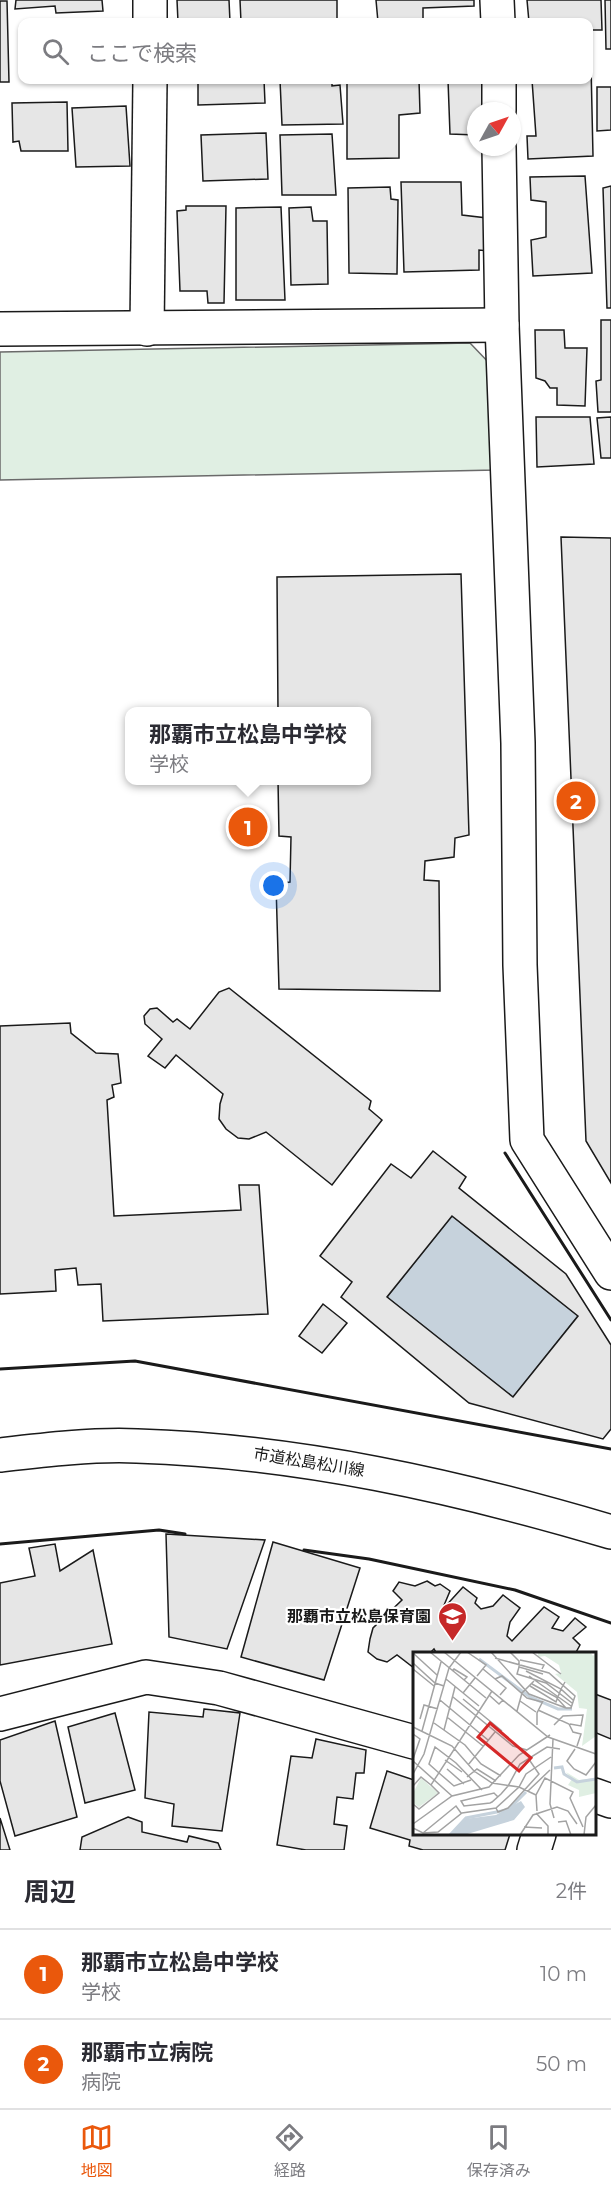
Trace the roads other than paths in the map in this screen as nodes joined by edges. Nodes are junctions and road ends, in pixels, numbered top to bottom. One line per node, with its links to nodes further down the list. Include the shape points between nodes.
1 (150, 0): 3 (street)
2 (498, 0): 4 (street)
3 (150, 18)
4 (498, 18)
5 (150, 84): 11 (street)
6 (498, 84): 7 (street)
7 (499, 102)
8 (499, 156): 9 (street)
9 (502, 325): 11 (street); 12 (street, via 518,743 520,966 527,1140)
10 (0, 329): 11 (street)
11 (147, 329)
12 (611, 1273)
13 (0, 1455): 14 (street, 市道松島松川線, via 134,1446 256,1453 412,1479)
14 (611, 1532)
15 (0, 1714): 16 (street, via 146,1677 219,1688)
16 (413, 1742)
17 (596, 1796): 18 (street)
18 (611, 1801)
19 (538, 1835): 20 (street)
20 (534, 1850)

